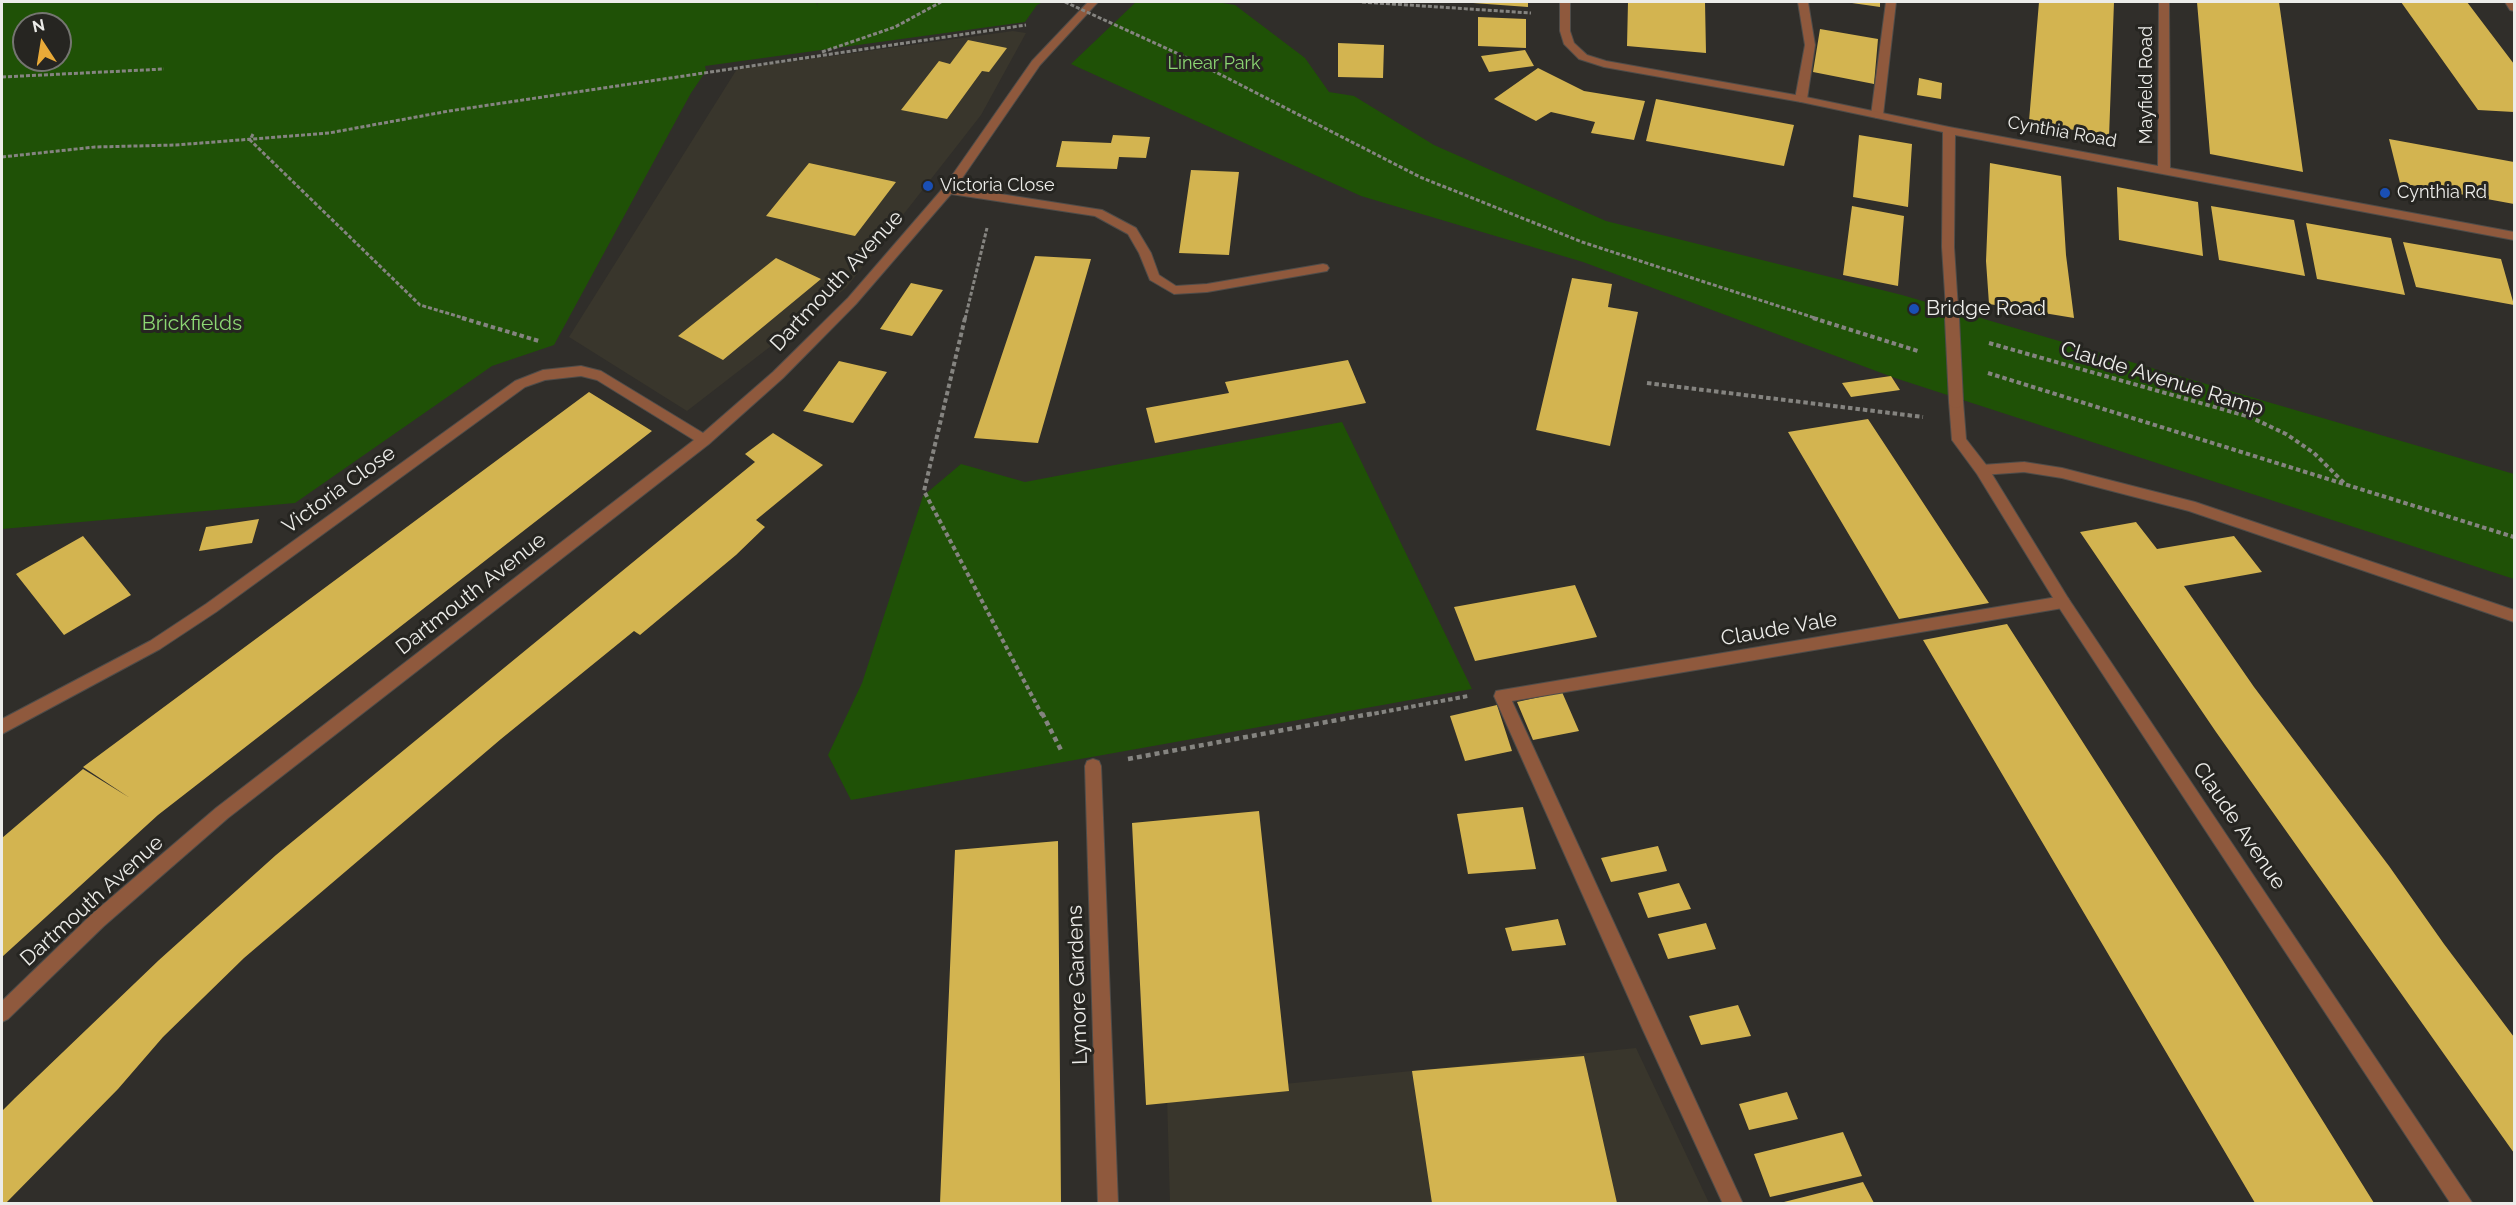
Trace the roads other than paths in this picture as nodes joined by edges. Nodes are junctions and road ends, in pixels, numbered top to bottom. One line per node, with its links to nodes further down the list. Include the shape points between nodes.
1 (1093, 2): 12 (street, Dartmouth Avenue, via 1036,63)
2 (1565, 2): 8 (street, Cynthia Road, via 1569,44 1583,57)
3 (1803, 2): 8 (street, via 1810,45)
4 (1891, 2): 9 (street)
5 (2164, 2): 11 (street, Mayfield Road)
6 (2510, 2): 7 (street)
7 (2514, 8)
8 (1801, 99): 9 (street, Cynthia Road)
9 (1877, 115): 10 (street, Cynthia Road)
10 (1949, 130): 11 (street, Cynthia Road); 16 (street, bridge, via 1948,248 1956,421 1959,440)
11 (2164, 169): 13 (street, Cynthia Road)
12 (948, 190): 14 (street, via 1098,213 1132,231 1154,277 1174,290); 15 (street, Dartmouth Avenue, via 852,301 778,375)
13 (2514, 236)
14 (1323, 268)
15 (704, 440): 19 (street, Victoria Close, via 601,376 581,371 560,372 520,384 211,608 155,645); 21 (street, Dartmouth Avenue, via 222,813 98,920)
16 (1982, 470): 17 (street, Claude Avenue); 18 (street, via 2024,467 2062,473 2190,506)
17 (2063, 602): 23 (street, Claude Vale, via 1502,696); 24 (street, Claude Avenue)
18 (2514, 616)
19 (2, 727)
20 (1093, 766): 22 (street, Lymore Gardens)
21 (2, 1013)
22 (1108, 1203)
23 (1733, 1203)
24 (2463, 1203)

